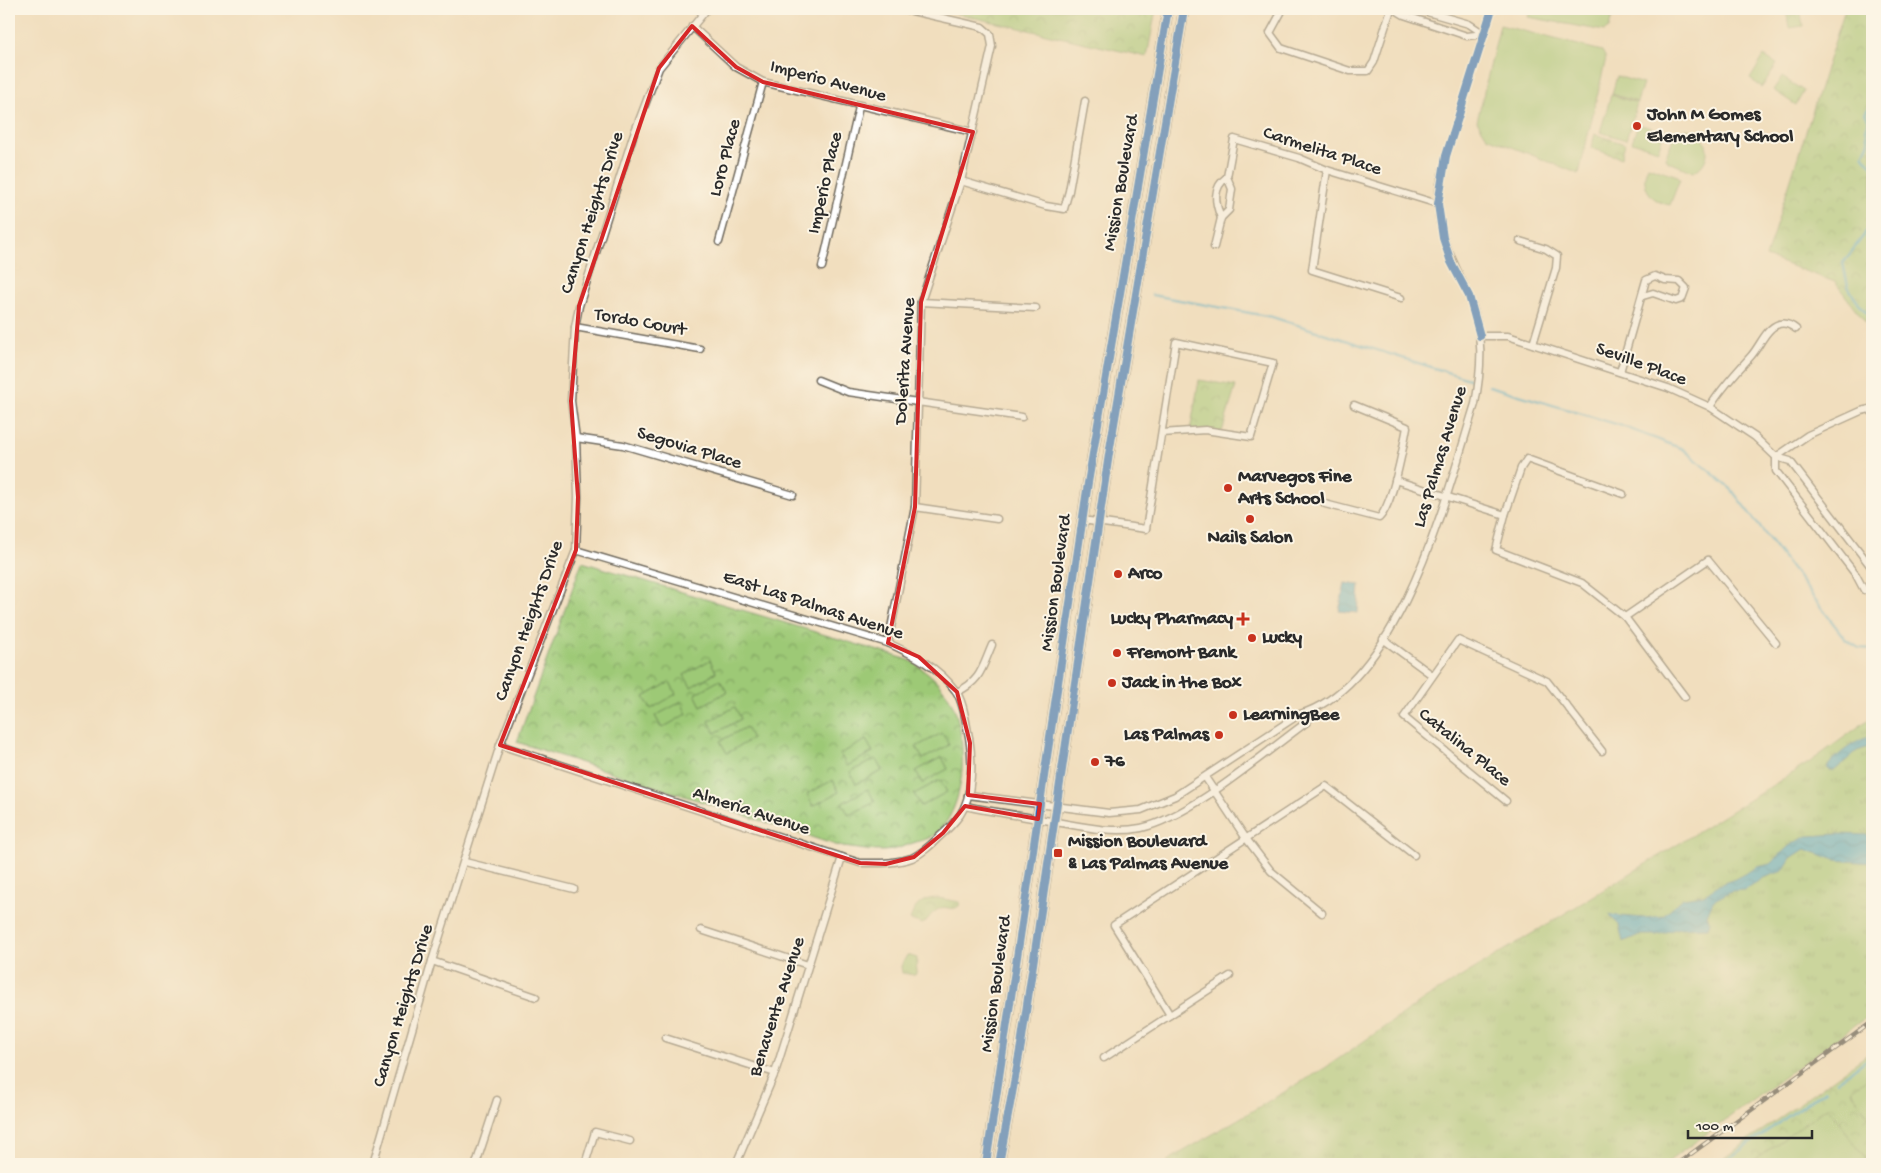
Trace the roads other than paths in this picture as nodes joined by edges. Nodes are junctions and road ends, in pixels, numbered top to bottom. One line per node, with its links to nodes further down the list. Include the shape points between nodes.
1 (707, 9): 9 (street, Canyon Heights Drive)
2 (903, 9): 14 (street, Dolerita Avenue, via 976,26 986,30 991,37 992,50)
3 (1168, 9): 51 (main road, Mission Boulevard)
4 (1184, 9): 52 (main road, Mission Boulevard)
5 (1283, 9): 6 (street, via 1270,34 1281,48 1350,70 1368,71)
6 (1392, 9): 10 (street, via 1467,36)
7 (1416, 9): 10 (street, via 1470,24)
8 (1492, 9): 10 (street, Las Palmas Avenue)
9 (692, 26): 11 (street, Imperio Avenue, via 736,67); 28 (street, Canyon Heights Drive, via 659,68 633,136 578,306)
10 (1484, 34): 18 (street, Las Palmas Avenue, via 1446,156)
11 (763, 82): 13 (street, Imperio Avenue); 21 (street, Loro Place)
12 (1085, 101): 17 (street, via 1064,209)
13 (859, 107): 14 (street, Imperio Avenue); 23 (street, Imperio Place)
14 (973, 132): 17 (street, Dolerita Avenue)
15 (1327, 170): 16 (street, Carmelita Place, via 1299,158 1234,139); 18 (street, Carmelita Place); 25 (street, via 1312,270)
16 (1227, 177): 19 (street, Carmelita Place, via 1232,189 1229,210); 19 (street, Carmelita Place, via 1216,192 1215,203)
17 (961, 181): 26 (street, Dolerita Avenue)
18 (1438, 204): 30 (street, Las Palmas Avenue, via 1443,238 1451,262 1469,296)
19 (1221, 218): 22 (street, Carmelita Place)
20 (1520, 241): 31 (street, via 1546,249 1556,256 1556,268)
21 (719, 242)
22 (1214, 247)
23 (822, 267)
24 (1644, 296): 24 (street, via 1658,294 1676,301 1682,299 1686,288 1679,281 1655,276 1644,282); 33 (street)
25 (1401, 298)
26 (921, 302): 27 (street); 35 (street, Dolerita Avenue)
27 (1036, 308)
28 (575, 327): 32 (street, Tordo Court); 41 (street, Canyon Heights Drive, via 571,401)
29 (1796, 328): 37 (street, via 1789,323 1770,329 1753,354 1724,384)
30 (1480, 336): 31 (street, Seville Place, via 1508,336); 46 (street, Las Palmas Avenue, via 1481,360 1475,404)
31 (1533, 344): 33 (street, Seville Place)
32 (700, 349)
33 (1620, 372): 37 (street, Seville Place)
34 (818, 380): 35 (street, via 848,392)
35 (917, 402): 39 (street); 48 (street, Dolerita Avenue)
36 (1354, 405): 43 (street, via 1407,427)
37 (1710, 407): 42 (street, Seville Place, via 1755,437)
38 (1872, 412): 42 (street, via 1870,409 1861,411 1808,434)
39 (1022, 417)
40 (1162, 433): 40 (street, via 1205,430 1250,437 1273,363 1176,342); 52 (street, via 1146,529)
41 (576, 438): 45 (street, Segovia Place, via 623,445); 53 (street, Canyon Heights Drive)
42 (1776, 457): 54 (street, Seville Place, via 1790,461); 55 (street, Seville Place, via 1776,471 1856,574 1864,590)
43 (1395, 480): 46 (street); 47 (street, via 1384,513 1379,518)
44 (1623, 494): 49 (street, via 1527,459)
45 (793, 495)
46 (1446, 496): 49 (street); 57 (street, Las Palmas Avenue, via 1416,579)
47 (1325, 504)
48 (915, 507): 50 (street); 58 (street, Dolerita Avenue)
49 (1505, 515): 56 (street, via 1496,550 1582,583)
50 (997, 519)
51 (1082, 520): 52 (street); 71 (main road, Mission Boulevard)
52 (1099, 522): 73 (main road, Mission Boulevard)
53 (576, 550): 58 (street, East Las Palmas Avenue); 65 (street, Canyon Heights Drive)
54 (1872, 568)
55 (1872, 592)
56 (1625, 617): 59 (street, via 1708,560); 63 (street)
57 (1383, 639): 61 (street); 64 (street, Las Palmas Avenue, via 1348,684)
58 (888, 643): 62 (street, East Las Palmas Avenue, via 919,657)
59 (1776, 643)
60 (992, 645): 62 (street, via 978,678 971,686)
61 (1432, 675): 66 (street, via 1458,640 1547,681); 70 (street, Catalina Place, via 1404,718)
62 (957, 692): 69 (street, East Las Palmas Avenue, via 970,743)
63 (1685, 697)
64 (1315, 709): 67 (street, Las Palmas Avenue, via 1300,714); 68 (street, Las Palmas Avenue, via 1307,722)
65 (500, 745): 78 (street, Almeria Avenue); 79 (street, Canyon Heights Drive)
66 (1602, 751)
67 (1205, 777): 68 (street); 73 (street, Las Palmas Avenue, via 1166,801 1141,810 1109,813)
68 (1214, 790): 75 (street, Las Palmas Avenue, via 1170,817 1139,828 1103,829); 76 (street)
69 (968, 795): 71 (street); 72 (street, Almeria Avenue)
70 (1506, 801)
71 (1040, 804): 73 (street); 74 (main road, Mission Boulevard)
72 (965, 806): 74 (street); 78 (street, Almeria Avenue, via 944,833 914,857 886,864 860,863)
73 (1056, 806): 75 (main road, Mission Boulevard)
74 (1038, 819): 75 (street, Las Palmas Avenue); 97 (main road, Mission Boulevard)
75 (1054, 822): 98 (main road, Mission Boulevard, via 1020,1054)
76 (1245, 838): 77 (street, via 1326,786); 81 (street, via 1271,871); 87 (street, via 1114,925)
77 (1414, 855)
78 (842, 857): 84 (street, Benavente Avenue)
79 (465, 862): 80 (street); 83 (street, Canyon Heights Drive)
80 (574, 889)
81 (1322, 913)
82 (701, 930): 84 (street)
83 (432, 961): 86 (street); 93 (street, Canyon Heights Drive)
84 (808, 965): 90 (street, Benavente Avenue)
85 (1230, 976): 87 (street)
86 (536, 997)
87 (1170, 1015): 89 (street)
88 (665, 1038): 90 (street)
89 (1104, 1058)
90 (775, 1073): 96 (street, Benavente Avenue)
91 (497, 1100): 94 (street)
92 (630, 1142): 95 (street, via 595,1132)
93 (373, 1164)
94 (476, 1164)
95 (584, 1164)
96 (736, 1164)
97 (986, 1164)
98 (1000, 1164)

